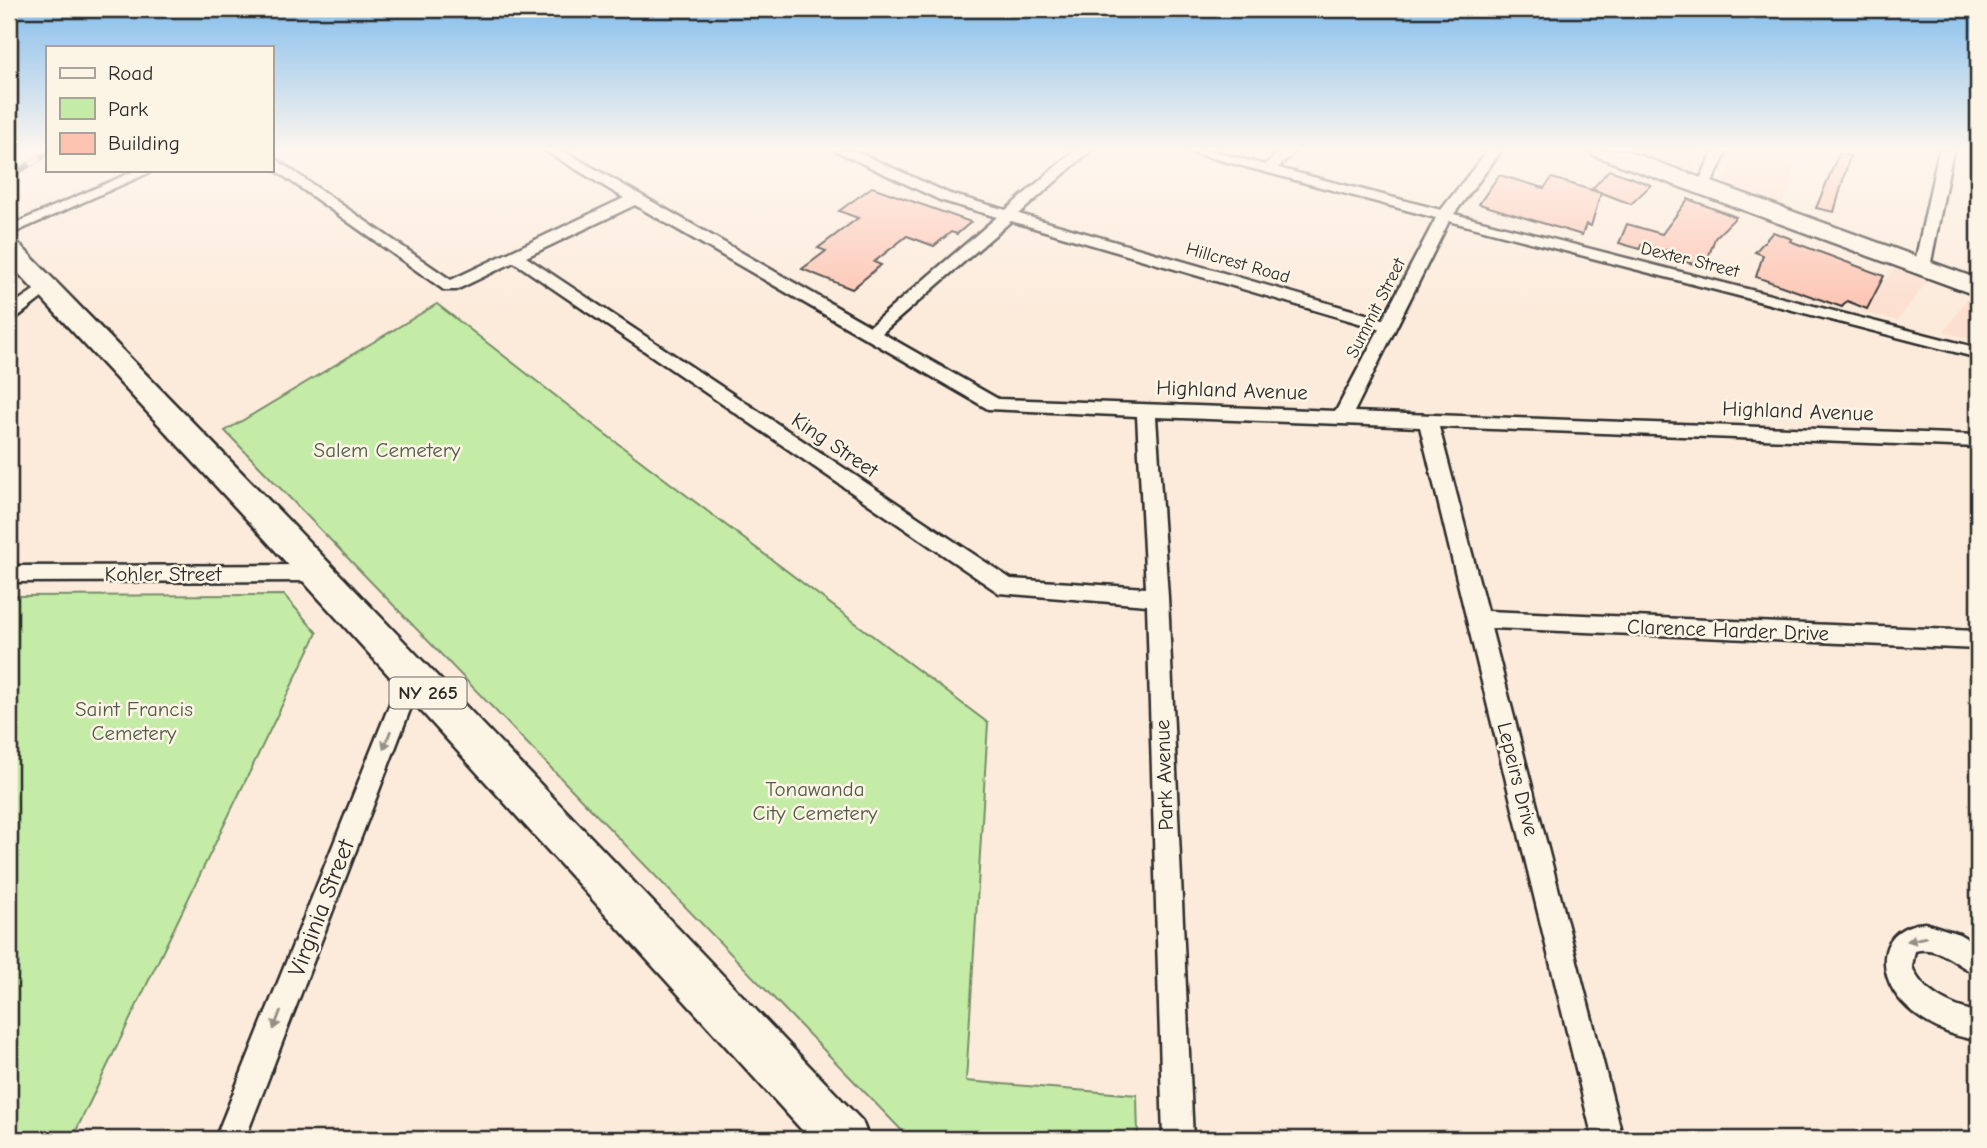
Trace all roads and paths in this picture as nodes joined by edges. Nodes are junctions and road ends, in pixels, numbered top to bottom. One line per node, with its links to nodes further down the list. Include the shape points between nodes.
1 (71, 204): 13 (street)
2 (332, 204): 15 (street, via 450,287)
3 (625, 204): 15 (street)
4 (643, 204): 21 (street, Highland Avenue)
5 (968, 204): 11 (street, Hillcrest Road)
6 (1021, 204): 11 (street)
7 (1394, 204): 12 (street, Dexter Street)
8 (1454, 204): 12 (street, Summit Street)
9 (1748, 204): 16 (main road)
10 (1935, 204): 16 (street)
11 (1007, 216): 20 (street, Hillcrest Road); 21 (street)
12 (1444, 217): 20 (street, Summit Street); 22 (street, Dexter Street)
13 (9, 231)
14 (9, 248): 17 (main road, NY 265)
15 (514, 256): 29 (street, King Street, via 1007,587)
16 (1922, 267): 18 (main road)
17 (46, 287): 19 (street); 27 (main road, NY 265)
18 (1978, 288)
19 (9, 315)
20 (1388, 326): 24 (street, Summit Street)
21 (871, 334): 23 (street, Highland Avenue, via 994,405)
22 (1978, 354)
23 (1146, 411): 24 (street, Highland Avenue); 29 (street, Park Avenue)
24 (1342, 417): 25 (street, Highland Avenue)
25 (1428, 420): 26 (street, Highland Avenue); 30 (street, Lepeirs Drive)
26 (1978, 441)
27 (316, 573): 28 (street, Kohler Street); 32 (main road, NY 265)
28 (9, 574)
29 (1157, 597): 37 (street, Park Avenue)
30 (1478, 619): 31 (street, Clarence Harder Drive); 38 (street, Lepeirs Drive)
31 (1978, 640)
32 (412, 676): 35 (street, Virginia Street, one-way to 35); 36 (main road, NY 265)
33 (1978, 961): 34 (street, one-way to 34, via 1950,942 1933,937 1910,939 1898,953 1903,978 1916,996 1936,1014)
34 (1978, 1026)
35 (230, 1139)
36 (844, 1139)
37 (1178, 1139)
38 (1608, 1139)

